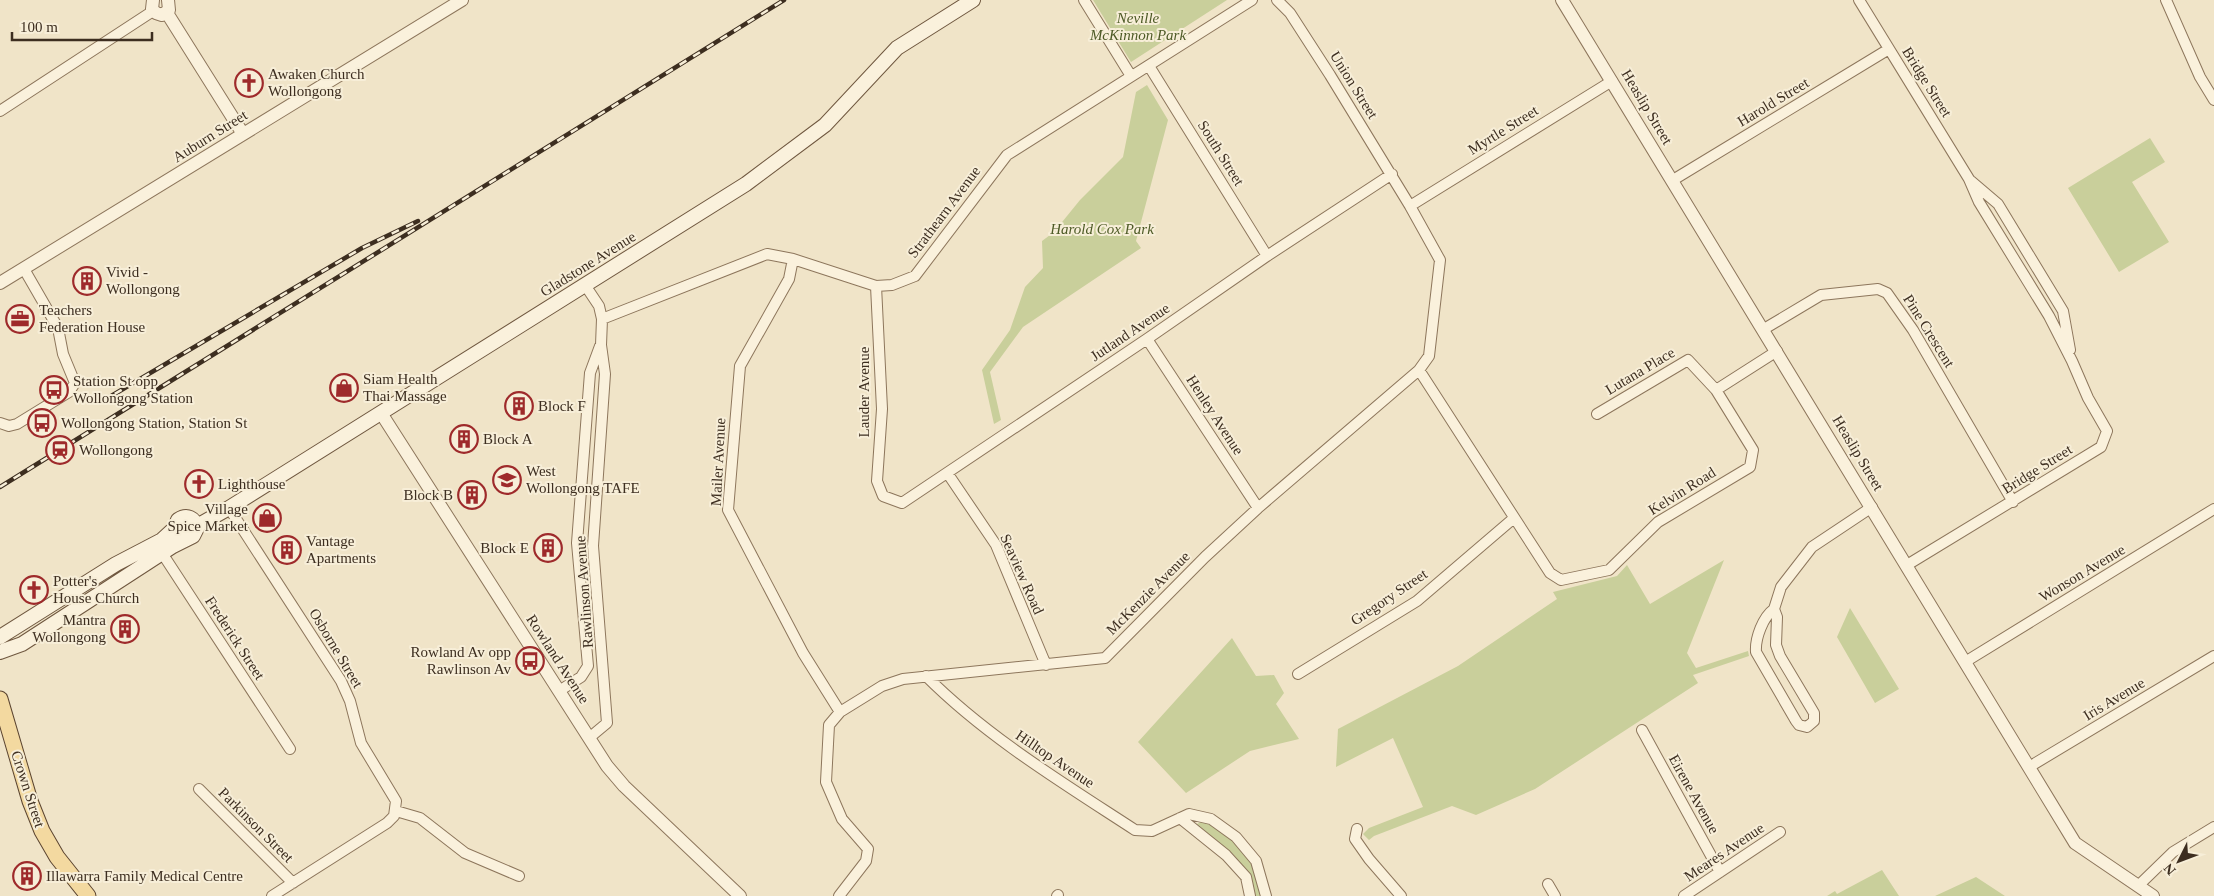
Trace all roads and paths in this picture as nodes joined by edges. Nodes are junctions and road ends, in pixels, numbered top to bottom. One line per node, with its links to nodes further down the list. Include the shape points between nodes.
1 (462, 0): 19 (street, Auburn Street)
2 (973, 0): 28 (main road, Gladstone Avenue, via 897,48 825,125 746,184)
3 (1084, 0): 15 (street)
4 (1278, 0): 12 (street, Union Street)
5 (1286, 0): 12 (street, Union Street)
6 (1562, 0): 16 (street, Heaslip Street)
7 (1859, 0): 13 (street, Bridge Street)
8 (2166, 0): 17 (street, via 2200,78)
9 (1253, 1): 14 (street, Strathearn Avenue)
10 (168, 3): 11 (street, via 159,14); 19 (street)
11 (153, 5): 18 (street)
12 (1290, 13): 20 (street, Union Street)
13 (1889, 49): 21 (street, Bridge Street); 22 (street, Harold Street)
14 (1149, 66): 15 (street, Strathearn Avenue); 24 (street, South Street)
15 (1131, 76): 29 (street, Strathearn Avenue, via 1007,155 915,276 892,285)
16 (1612, 81): 22 (street, Heaslip Street); 23 (street, Myrtle Street)
17 (2214, 100)
18 (0, 111)
19 (243, 134): 26 (street, Auburn Street)
20 (1392, 174): 23 (street, McKenzie Avenue); 24 (street, Jutland Avenue)
21 (1969, 179): 35 (street, Bridge Street, via 1979,202 2049,316); 35 (street, Bridge Street, via 1998,204 2063,311)
22 (1673, 180): 31 (street, Heaslip Street)
23 (1410, 206): 36 (street, McKenzie Avenue, via 1440,260 1428,356)
24 (1267, 256): 32 (street, Jutland Avenue)
25 (793, 259): 29 (street, Strathearn Avenue); 30 (street, Strathearn Avenue, via 767,254); 64 (street, Mailer Avenue, via 789,279 740,366 728,510 803,653)
26 (24, 269): 27 (street, Auburn Street); 40 (street, via 58,328 74,380 72,390 17,424 8,426)
27 (0, 283)
28 (585, 286): 30 (street, Rawlinson Avenue); 38 (main road, Gladstone Avenue)
29 (876, 286): 42 (street, Lauder Avenue, via 882,409 877,481)
30 (602, 318): 33 (street, Rawlinson Avenue)
31 (1764, 329): 34 (street, Heaslip Street); 43 (street, Pine Crescent, via 1821,295 1878,289 1887,293 1913,330)
32 (1147, 339): 41 (street, Jutland Avenue); 46 (street, Henley Avenue)
33 (601, 345): 62 (street, Rawlinson Avenue, via 590,373 576,543 588,666 581,677); 66 (street, Rawlinson Avenue, via 605,374 593,546 608,722)
34 (1777, 351): 37 (street); 44 (street, Heaslip Street)
35 (2072, 361): 43 (street, Bridge Street, via 2107,431 2101,447)
36 (1419, 370): 46 (street, McKenzie Avenue); 48 (street, Kelvin Road)
37 (1716, 390): 39 (street, Lutana Place, via 1688,360); 48 (street, Kelvin Road, via 1753,450 1750,467 1658,522 1609,570 1561,580 1550,572)
38 (381, 413): 45 (main road, Gladstone Avenue); 62 (street, Rowland Avenue)
39 (1597, 414)
40 (0, 423)
41 (948, 474): 42 (street, Jutland Avenue, via 902,503); 59 (street, Seaview Road, via 996,545)
42 (883, 496)
43 (2013, 502): 53 (street, Bridge Street)
44 (1872, 507): 53 (street, Heaslip Street); 54 (street, via 1812,547 1781,587)
45 (229, 508): 49 (main road, Gladstone Avenue); 70 (street, Osborne Street, via 341,681 361,743 396,801)
46 (1258, 508): 59 (street, McKenzie Avenue, via 1105,658)
47 (2214, 509): 58 (street, Wonson Avenue)
48 (1514, 518): 60 (street, Gregory Street, via 1417,601)
49 (196, 526): 50 (main road, via 193,520 184,517 178,520); 51 (main road, via 195,534)
50 (175, 528): 51 (main road, via 178,535); 52 (main road)
51 (188, 538): 52 (main road)
52 (161, 547): 55 (main road, via 116,564); 56 (main road, via 22,644); 67 (street, Frederick Street)
53 (1907, 565): 58 (street, Heaslip Street)
54 (1774, 609): 54 (street, via 1777,617 1776,645 1780,656 1814,713 1814,721 1807,727 1799,726 1756,652 1767,614)
55 (0, 637)
56 (0, 652)
57 (2214, 656): 68 (street, Iris Avenue)
58 (1965, 662): 68 (street, Heaslip Street)
59 (1046, 665): 61 (street, McKenzie Avenue)
60 (1298, 674)
61 (926, 676): 64 (street, McKenzie Avenue, via 882,686); 71 (street, Hilltop Avenue, via 1022,756 1134,830 1152,830)
62 (559, 691): 66 (street, Rowland Avenue)
63 (0, 699): 80 (main road, Crown Street, via 42,831 57,857)
64 (840, 712): 83 (street, McKenzie Avenue, via 829,725 826,782 842,819 868,849 866,861)
65 (1642, 730): 75 (street, Eirene Avenue)
66 (589, 738): 82 (street, Rowland Avenue, via 606,766 624,786)
67 (290, 749)
68 (2030, 767): 79 (street, Heaslip Street, via 2075,843)
69 (199, 789): 77 (street, Parkinson Street)
70 (396, 811): 76 (street, via 420,818 465,853); 77 (street, via 387,823)
71 (1180, 818): 84 (street, via 1226,855 1246,877); 85 (street, Hilltop Avenue, via 1189,814 1211,819 1236,837 1256,860)
72 (2214, 827): 79 (street, via 2173,852)
73 (1357, 829): 86 (street, via 1355,839)
74 (1780, 832): 75 (street, Meares Avenue)
75 (1720, 872): 88 (street, Meares Avenue)
76 (519, 876)
77 (293, 883): 81 (street)
78 (1548, 884): 87 (street)
79 (2138, 886): 89 (street, Heaslip Street)
80 (88, 896)
81 (272, 896)
82 (740, 896)
83 (839, 896)
84 (1250, 896)
85 (1266, 896)
86 (1401, 896)
87 (1555, 896)
88 (1684, 896)
89 (2153, 896)

